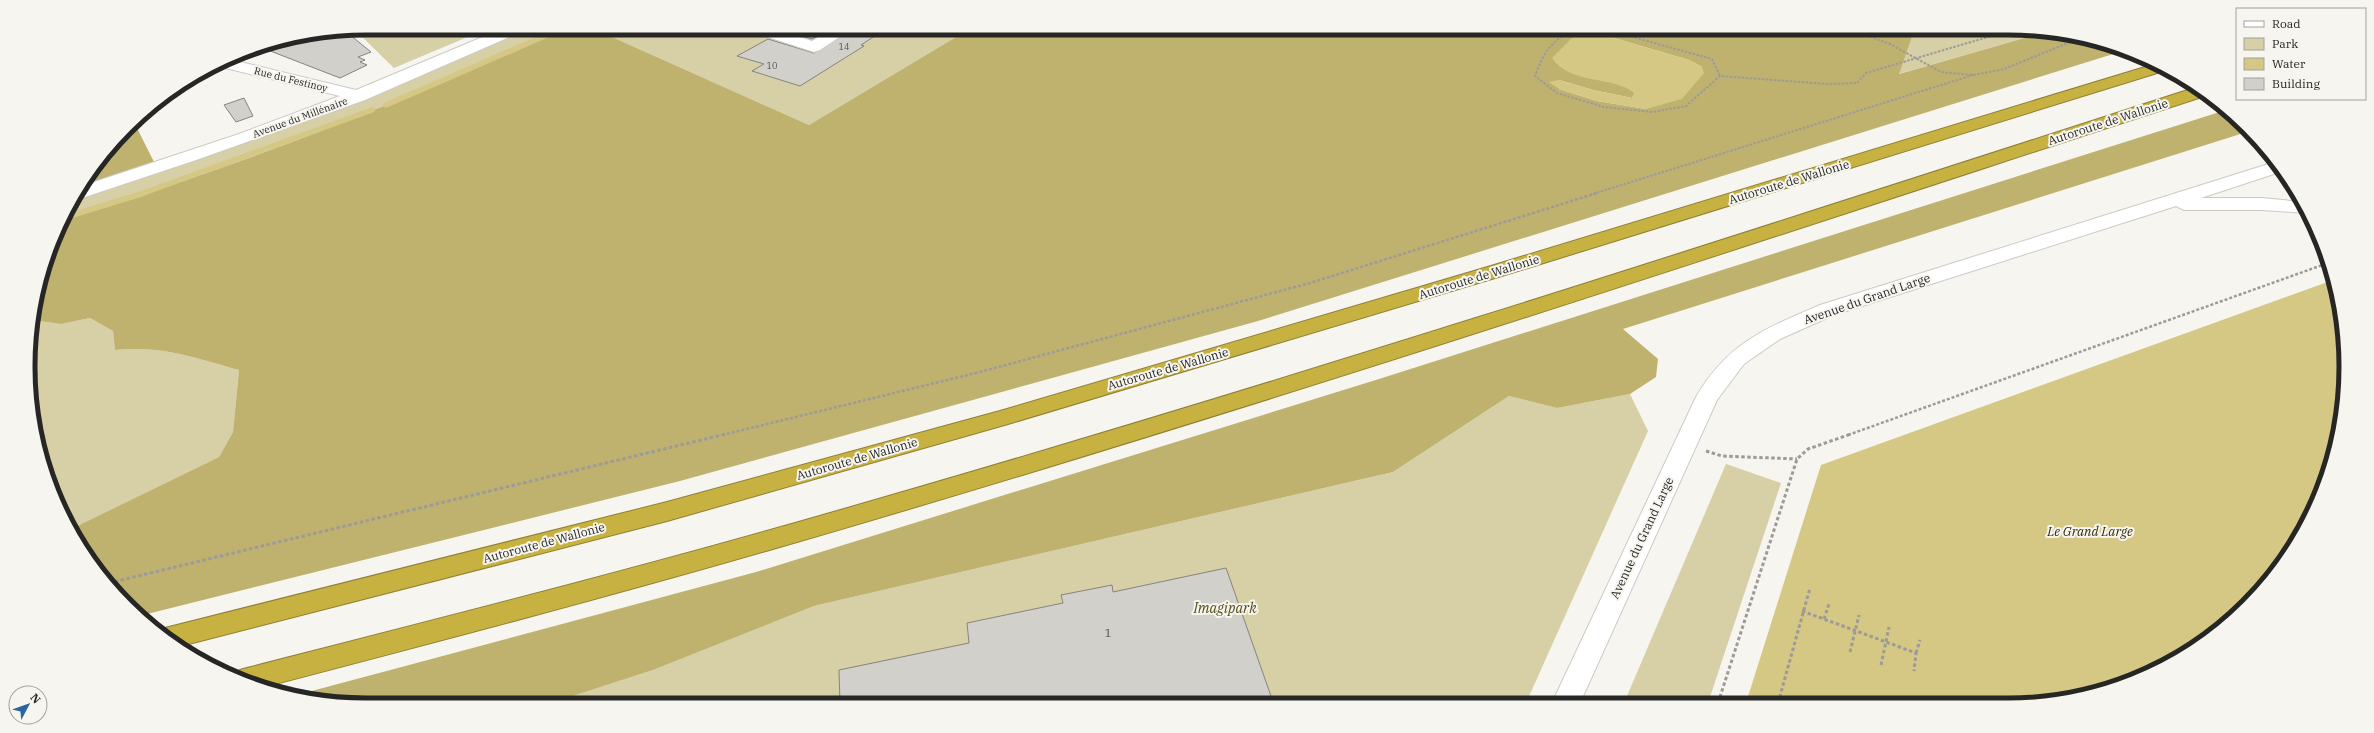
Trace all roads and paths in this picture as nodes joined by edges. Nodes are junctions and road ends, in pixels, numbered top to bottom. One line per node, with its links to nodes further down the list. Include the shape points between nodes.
1 (501, 35): 17 (street, Avenue du Millénaire)
2 (776, 35): 3 (street, via 814,47)
3 (834, 35)
4 (1564, 35): 15 (path, via 1544,52 1535,76 1557,93 1604,107 1653,112 1686,106)
5 (1625, 35): 15 (path, via 1712,59)
6 (1831, 35): 7 (path)
7 (1852, 35)
8 (1866, 35): 11 (path, via 1890,44)
9 (1995, 35): 11 (path)
10 (2073, 41): 14 (path, via 2004,69)
11 (1917, 59): 14 (path, via 1941,72); 15 (path, via 1866,73 1857,83 1828,84)
12 (230, 65): 17 (street, Rue du Festinoy)
13 (2154, 69): 33 (highway, Autoroute de Wallonie, via 1468,281 853,460 506,554)
14 (1973, 75): 25 (path, via 1592,196 1280,291 976,373)
15 (1720, 76)
16 (2195, 93): 40 (highway, Autoroute de Wallonie, via 1259,394 843,519)
17 (359, 96): 19 (street, Avenue du Millénaire, via 256,134)
18 (2272, 168): 20 (street, Avenue du Grand Large)
19 (86, 190)
20 (2165, 204): 21 (street, Avenue du Grand Large, via 2262,204); 23 (street, Avenue du Grand Large, via 1827,310 1772,334 1736,359 1708,397)
21 (2298, 207)
22 (2323, 265): 24 (path, via 1808,449)
23 (1686, 445): 24 (path, via 1722,456); 41 (street, Avenue du Grand Large)
24 (1797, 459): 42 (path)
25 (115, 583)
26 (1810, 588): 28 (path)
27 (1829, 604): 30 (path)
28 (1802, 611): 30 (path); 43 (path)
29 (1859, 615): 32 (path)
30 (1824, 619): 32 (path)
31 (1889, 628): 35 (path)
32 (1855, 630): 35 (path); 36 (path)
33 (174, 636)
34 (1920, 640): 37 (path)
35 (1886, 642): 37 (path); 38 (path)
36 (1850, 652)
37 (1916, 654): 39 (path)
38 (1882, 665)
39 (1914, 671)
40 (254, 678)
41 (1568, 698)
42 (1720, 698)
43 (1779, 698)

